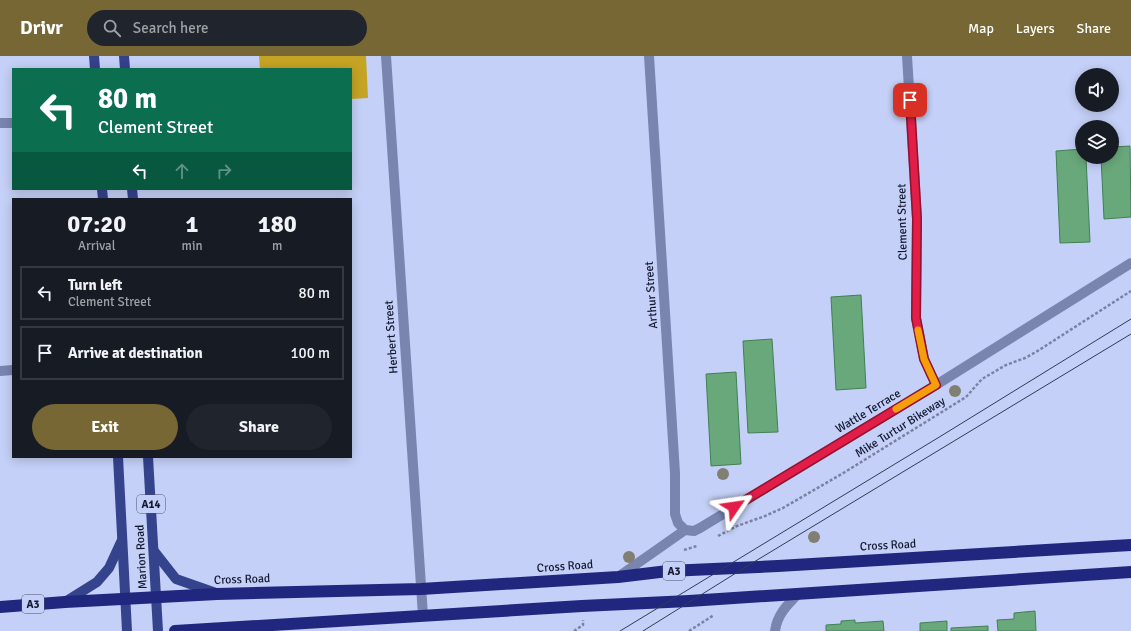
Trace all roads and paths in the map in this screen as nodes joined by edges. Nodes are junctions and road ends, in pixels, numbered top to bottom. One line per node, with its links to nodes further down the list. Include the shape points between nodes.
1 (94, 56): 6 (main road)
2 (124, 56): 7 (main road)
3 (386, 56): 26 (street, Herbert Street)
4 (649, 56): 17 (street, Arthur Street, via 675,473 675,514 678,523)
5 (907, 56): 14 (street, Clement Street, via 917,219 916,318 924,359)
6 (95, 68)
7 (125, 68)
8 (0, 123): 9 (street)
9 (12, 123)
10 (1131, 263): 14 (street, Wattle Terrace)
11 (1131, 291): 18 (path, Mike Turtur Bikeway, via 1036,352 982,379 966,397 845,472 778,510)
12 (12, 370): 13 (street)
13 (0, 371)
14 (936, 385): 17 (street, Wattle Terrace, via 700,528 694,531)
15 (118, 458): 19 (main road, Marion Road / A14)
16 (148, 458): 23 (main road, Marion Road / A14)
17 (685, 530): 25 (street, Wattle Terrace)
18 (714, 538)
19 (122, 541): 30 (main road, Marion Road / A14); 31 (main road, via 109,568 97,582)
20 (1131, 545): 25 (highway, Cross Road / A3, via 668,571)
21 (698, 546): 22 (path)
22 (678, 550)
23 (154, 551): 27 (main road, via 176,579); 29 (main road, Marion Road / A14)
24 (1131, 572): 28 (highway)
25 (618, 577): 26 (highway, Cross Road / A3)
26 (421, 589): 27 (highway, Cross Road / A3); 33 (street, Herbert Street)
27 (217, 594): 29 (highway, Cross Road / A3)
28 (798, 594): 33 (highway); 40 (street, via 783,610)
29 (156, 597): 30 (highway, Cross Road / A3); 37 (main road, Marion Road / A14)
30 (125, 599): 31 (highway, Cross Road / A3); 36 (main road, Marion Road / A14)
31 (65, 602): 32 (highway, Cross Road / A3)
32 (0, 607)
33 (423, 616): 35 (highway)
34 (583, 625): 39 (path)
35 (212, 630): 38 (highway)
36 (127, 631)
37 (158, 631)
38 (174, 631)
39 (574, 631)
40 (775, 631)

